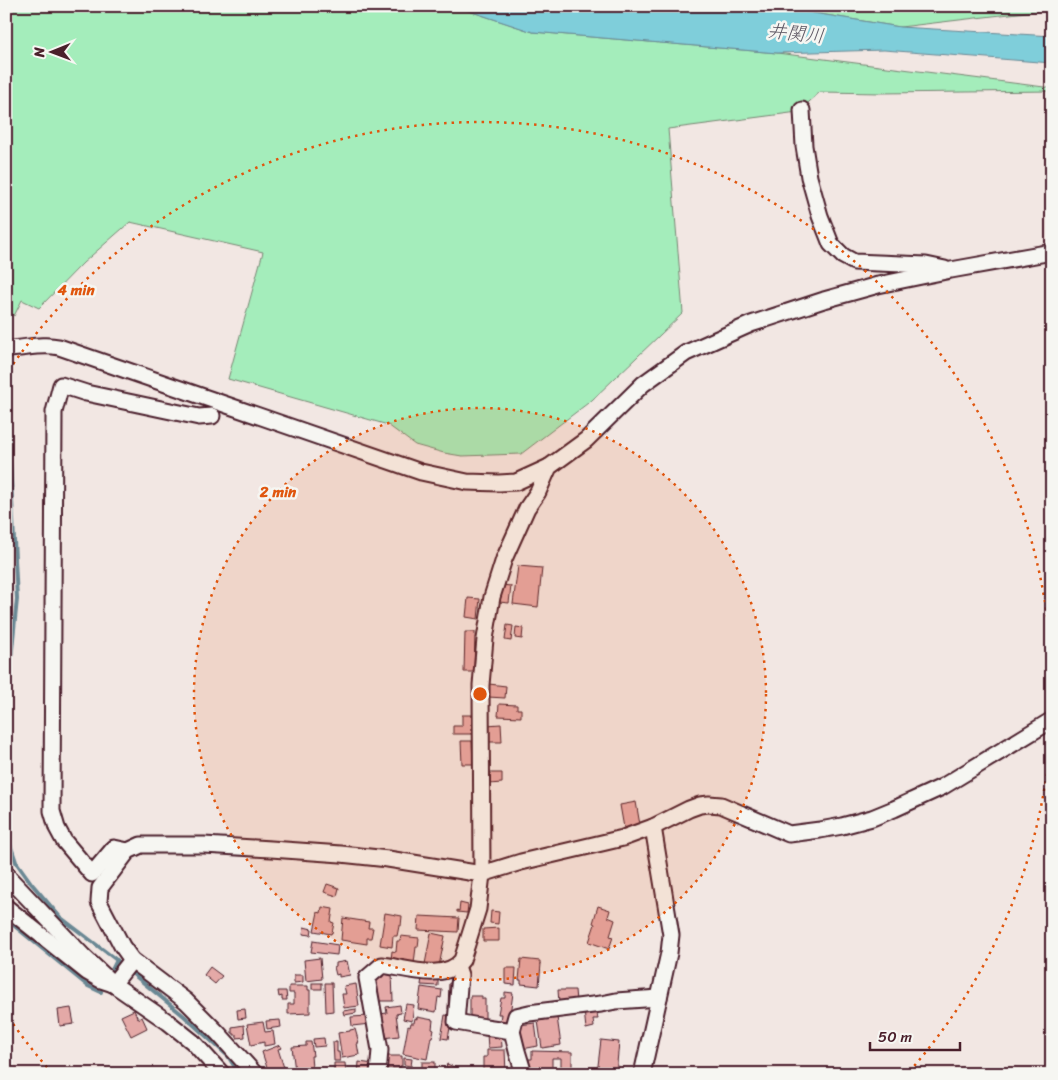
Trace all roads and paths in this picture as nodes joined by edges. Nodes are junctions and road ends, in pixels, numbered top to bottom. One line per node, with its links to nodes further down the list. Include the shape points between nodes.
1 (802, 110): 3 (street, via 809,177 831,244 854,262 926,265)
2 (1052, 252): 3 (street)
3 (951, 270): 6 (street, via 824,300 751,324 686,352 643,384 586,440)
4 (10, 349): 6 (street, via 42,345 59,347 421,472 467,482 499,483 516,482)
5 (212, 416): 9 (street, via 200,417 61,385 54,412 52,811 64,841 92,874 114,848)
6 (550, 467): 11 (street, via 504,559 492,597 481,685)
7 (1052, 720): 8 (street, via 942,787 864,820 789,834 721,805 710,804 689,809)
8 (652, 827): 11 (street, via 623,838); 15 (street, via 671,934 670,953)
9 (128, 851): 11 (street, via 142,845 271,848 388,859); 14 (street, via 100,888 99,902 122,946)
10 (6, 873): 14 (street, via 83,956)
11 (482, 874): 13 (street, via 478,909 462,960)
12 (6, 906): 14 (street, via 101,980)
13 (457, 966): 16 (street, via 460,975 456,1022); 19 (street, via 439,972 382,965 367,978 380,1050)
14 (123, 972): 17 (street, via 168,1022 193,1042); 18 (street, via 186,1001)
15 (659, 998): 16 (street, via 529,1013 516,1016); 21 (street)
16 (512, 1031): 20 (street)
17 (222, 1074)
18 (255, 1074)
19 (378, 1074)
20 (524, 1074)
21 (642, 1074)

